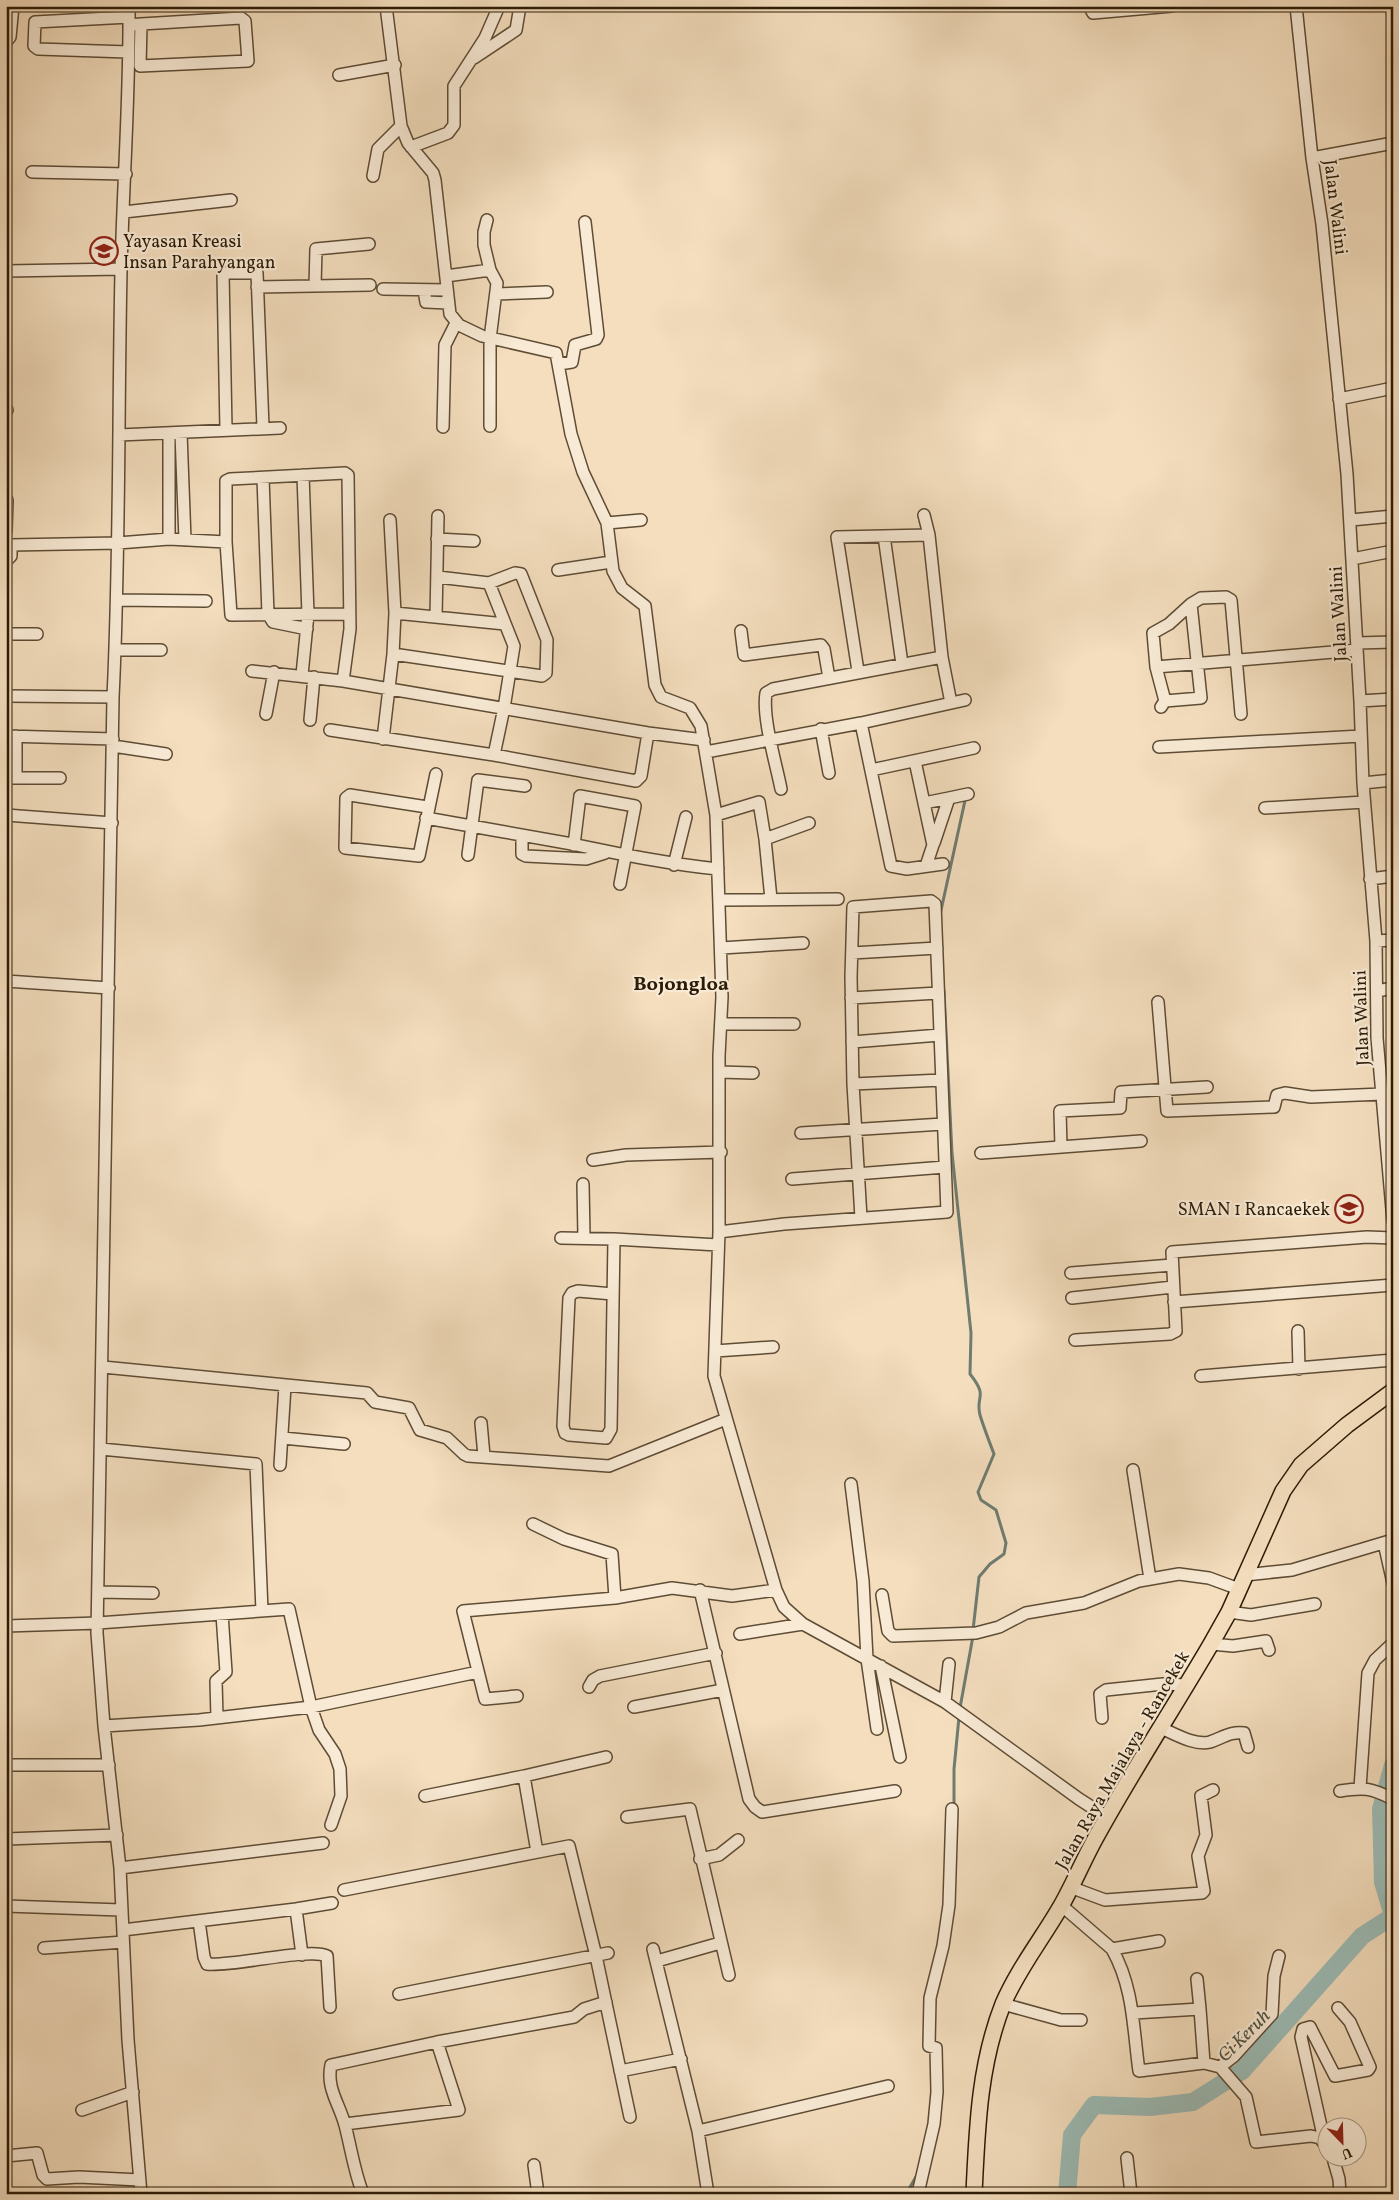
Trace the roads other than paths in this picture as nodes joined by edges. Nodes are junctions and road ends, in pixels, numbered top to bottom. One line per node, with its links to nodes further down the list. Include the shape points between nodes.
1 (13, 6): 9 (street, via 10,37)
2 (386, 6): 12 (street)
3 (500, 6): 11 (street)
4 (520, 6): 11 (street, via 516,30)
5 (1089, 6): 6 (street, via 1093,13)
6 (1172, 6)
7 (1296, 6): 17 (street, Jalan Walini)
8 (132, 18): 8 (street, via 140,66 248,61 243,18); 10 (street); 10 (street, via 35,22 34,46 38,49)
9 (6, 42)
10 (128, 52): 19 (street)
11 (470, 60): 16 (street, via 454,86 454,126 448,133)
12 (395, 65): 13 (street); 14 (street)
13 (340, 75)
14 (401, 126): 16 (street); 20 (street, via 378,149)
15 (1393, 143): 17 (street)
16 (411, 147): 29 (street, via 435,180)
17 (1312, 158): 43 (street, Jalan Walini)
18 (32, 172): 19 (street)
19 (126, 174): 22 (street)
20 (373, 176)
21 (231, 200): 22 (street)
22 (124, 212): 26 (street)
23 (487, 220): 27 (street, via 484,245)
24 (585, 222): 41 (street, via 598,335 596,339 575,345 572,362)
25 (369, 244): 31 (street, via 316,249)
26 (121, 269): 28 (street); 51 (street)
27 (490, 270): 29 (street); 37 (street, via 497,282)
28 (6, 271)
29 (446, 276): 35 (street)
30 (370, 285): 31 (street)
31 (315, 286): 32 (street)
32 (257, 287): 45 (street); 48 (street, via 255,272 223,273)
33 (383, 289): 34 (street)
34 (424, 290): 35 (street); 38 (street, via 426,302)
35 (447, 290): 38 (street)
36 (547, 292): 37 (street)
37 (496, 294): 40 (street)
38 (448, 303): 39 (street)
39 (456, 323): 40 (street); 46 (street, via 445,345)
40 (490, 339): 41 (street, via 552,351 556,353); 44 (street)
41 (559, 364): 61 (street, via 573,442)
42 (1393, 388): 43 (street)
43 (1340, 399): 60 (street, Jalan Walini)
44 (490, 426)
45 (263, 427): 47 (street); 48 (street)
46 (443, 427)
47 (280, 428)
48 (226, 430): 49 (street)
49 (181, 433): 50 (street); 67 (street)
50 (169, 434): 51 (street); 65 (street)
51 (119, 435): 70 (street)
52 (303, 475): 53 (street); 84 (street); 85 (street, via 348,475)
53 (263, 478): 69 (street, via 226,481); 83 (street)
54 (7, 500): 62 (street)
55 (924, 515): 63 (street)
56 (438, 516): 66 (street)
57 (1393, 516): 60 (street)
58 (390, 520): 82 (street)
59 (641, 520): 61 (street)
60 (1351, 520): 73 (street, Jalan Walini)
61 (606, 523): 75 (street)
62 (6, 531)
63 (929, 535): 64 (street); 97 (street)
64 (884, 536): 100 (street); 104 (street, via 838,536 836,539)
65 (169, 539): 67 (street); 70 (street)
66 (437, 539): 68 (street); 77 (street)
67 (185, 540): 69 (street)
68 (474, 541)
69 (226, 542): 83 (street, via 231,615)
70 (118, 543): 71 (street); 79 (street)
71 (9, 544): 74 (street, via 11,556)
72 (1393, 551): 73 (street)
73 (1352, 559): 93 (street, Jalan Walini)
74 (6, 560)
75 (611, 562): 76 (street); 128 (street, via 622,588 645,606 654,685 658,693 690,708 701,726)
76 (558, 570)
77 (438, 577): 78 (street); 86 (street)
78 (489, 583): 87 (street); 102 (street, via 515,573 521,574 548,640 548,670 544,675)
79 (117, 600): 80 (street); 94 (street)
80 (206, 601)
81 (1191, 604): 98 (street, via 1201,598 1230,598); 99 (street); 101 (street, via 1169,624 1153,633)
82 (395, 613): 86 (street); 96 (street)
83 (268, 614): 84 (street); 88 (street, via 273,622)
84 (308, 614): 85 (street); 88 (street)
85 (349, 614): 109 (street, via 349,644)
86 (436, 617): 87 (street)
87 (505, 624): 102 (street, via 514,646)
88 (307, 629): 106 (street)
89 (741, 631): 108 (street, via 744,656 821,645)
90 (6, 634): 91 (street)
91 (37, 634)
92 (1393, 642): 93 (street)
93 (1357, 646): 98 (street); 115 (street, Jalan Walini)
94 (116, 650): 95 (street); 112 (street)
95 (161, 650)
96 (394, 654): 102 (street); 110 (street)
97 (942, 657): 100 (street); 116 (street)
98 (1236, 660): 99 (street); 119 (street)
99 (1197, 663): 101 (street); 101 (street, via 1201,698 1163,704)
100 (902, 664): 104 (street)
101 (1156, 667)
102 (510, 670): 117 (street)
103 (252, 671): 105 (street)
104 (858, 671): 108 (street)
105 (274, 672): 106 (street); 118 (street)
106 (302, 676): 107 (street)
107 (314, 677): 109 (street); 120 (street)
108 (829, 678): 129 (street, via 766,693)
109 (343, 680): 110 (street)
110 (389, 689): 117 (street); 127 (street)
111 (6, 696): 112 (street)
112 (114, 697): 130 (street)
113 (1393, 699): 115 (street)
114 (965, 700): 116 (street)
115 (1360, 701): 126 (street, Jalan Walini)
116 (951, 703): 121 (street)
117 (504, 708): 124 (street); 135 (street)
118 (266, 714)
119 (1241, 714)
120 (310, 720)
121 (861, 723): 122 (street); 137 (street)
122 (821, 728): 129 (street); 138 (street)
123 (330, 730): 127 (street)
124 (648, 733): 128 (street); 135 (street, via 641,776 636,781)
125 (11, 736): 130 (street); 140 (street)
126 (1361, 736): 131 (street); 143 (street, Jalan Walini)
127 (383, 738): 135 (street)
128 (704, 740): 133 (street)
129 (771, 740): 133 (street); 145 (street)
130 (113, 743): 134 (street); 155 (street)
131 (1159, 747)
132 (974, 748): 136 (street)
133 (706, 752): 153 (street)
134 (166, 754)
135 (494, 755)
136 (915, 761): 137 (street); 149 (street)
137 (871, 770): 167 (street, via 891,866 907,869)
138 (829, 773)
139 (436, 774): 151 (street)
140 (11, 778): 141 (street)
141 (60, 778)
142 (1393, 780): 143 (street)
143 (1363, 782): 148 (street, Jalan Walini)
144 (525, 786): 157 (street, via 478,779)
145 (781, 790)
146 (968, 794): 147 (street)
147 (948, 798): 149 (street); 161 (street)
148 (1364, 802): 150 (street); 170 (street, Jalan Walini)
149 (924, 803): 161 (street)
150 (1265, 808)
151 (427, 812): 151 (street, via 421,854 418,856 345,848 346,798 350,795); 157 (street)
152 (6, 815): 155 (street)
153 (716, 815): 159 (street, via 759,802); 168 (street)
154 (686, 817): 166 (street)
155 (112, 823): 182 (street)
156 (809, 823): 159 (street)
157 (471, 826): 158 (street); 163 (street)
158 (522, 836): 160 (street); 162 (street, via 522,854 526,856 586,859)
159 (765, 839): 172 (street)
160 (574, 845): 162 (street); 164 (street, via 580,796 633,805)
161 (933, 845): 167 (street)
162 (605, 852): 164 (street)
163 (468, 855)
164 (624, 856): 166 (street); 171 (street)
165 (943, 864): 167 (street)
166 (674, 865): 168 (street)
167 (926, 866)
168 (718, 869): 174 (street)
169 (1393, 876): 170 (street)
170 (1370, 880): 176 (street, Jalan Walini)
171 (620, 884)
172 (771, 899): 173 (street); 174 (street)
173 (838, 899)
174 (720, 900): 178 (street)
175 (1393, 940): 176 (street)
176 (1376, 941): 184 (street, Jalan Walini)
177 (803, 943): 178 (street)
178 (721, 948): 188 (street)
179 (937, 948): 180 (street); 180 (street, via 934,902 856,905 852,911); 185 (street)
180 (852, 953): 186 (street)
181 (6, 981): 182 (street)
182 (109, 988): 235 (street)
183 (1393, 988): 184 (street)
184 (1377, 991): 195 (street, Jalan Walini)
185 (938, 993): 186 (street); 190 (street)
186 (851, 998): 191 (street)
187 (1158, 1002): 199 (street)
188 (721, 1024): 189 (street); 192 (street)
189 (794, 1024)
190 (940, 1035): 191 (street); 196 (street)
191 (852, 1042): 197 (street)
192 (720, 1072): 193 (street); 207 (street)
193 (753, 1073)
194 (1393, 1073): 195 (street)
195 (1381, 1075): 200 (street, Jalan Walini)
196 (942, 1080): 197 (street); 201 (street)
197 (853, 1084): 202 (street)
198 (1207, 1087): 199 (street)
199 (1164, 1088): 200 (street, via 1167,1111 1274,1107 1277,1095 1285,1093 1311,1097); 206 (street, via 1121,1092 1120,1108 1060,1111)
200 (1382, 1094): 204 (street, Jalan Walini)
201 (943, 1124): 202 (street); 210 (street)
202 (854, 1130): 203 (street); 211 (street)
203 (801, 1133)
204 (1389, 1135): 214 (street, Jalan Walini)
205 (1140, 1141): 206 (street)
206 (1061, 1147): 208 (street)
207 (720, 1152): 209 (street); 217 (street)
208 (981, 1153)
209 (592, 1160)
210 (945, 1167): 211 (street); 215 (street, via 948,1210 945,1214)
211 (856, 1173): 212 (street); 215 (street)
212 (792, 1178)
213 (583, 1184): 218 (street)
214 (1392, 1214): 216 (street, Jalan Walini)
215 (861, 1218): 217 (street)
216 (1393, 1221)
217 (719, 1232): 222 (street)
218 (584, 1237): 219 (street); 221 (street)
219 (561, 1238)
220 (1393, 1238): 223 (street, via 1367,1237 1173,1252)
221 (614, 1239): 222 (street); 227 (street)
222 (718, 1245): 233 (street)
223 (1172, 1265): 224 (street); 226 (street)
224 (1071, 1273)
225 (1393, 1285): 229 (street)
226 (1173, 1287): 228 (street); 229 (street)
227 (613, 1294): 227 (street, via 609,1435 600,1438 569,1435 563,1426 568,1298 578,1291)
228 (1072, 1298)
229 (1174, 1302): 231 (street, via 1174,1333)
230 (1298, 1331): 236 (street)
231 (1075, 1340)
232 (773, 1346): 233 (street)
233 (715, 1351): 240 (street, via 714,1376)
234 (1393, 1360): 236 (street)
235 (103, 1367): 238 (street); 244 (street)
236 (1299, 1369): 237 (street)
237 (1201, 1376)
238 (285, 1386): 242 (street); 245 (street, via 367,1393 375,1402 408,1408 420,1430 447,1438 466,1455)
239 (1393, 1391): 251 (main road, Jalan Raya Majalaya - Rancekek, via 1300,1466 1284,1491)
240 (726, 1419): 245 (street, via 609,1466); 256 (street)
241 (481, 1423): 245 (street)
242 (283, 1438): 243 (street); 246 (street)
243 (344, 1444)
244 (101, 1449): 257 (street); 262 (street, via 256,1464)
245 (484, 1456)
246 (280, 1465)
247 (1133, 1470): 252 (street)
248 (851, 1484): 273 (street, via 863,1581)
249 (533, 1524): 260 (street, via 564,1539 612,1554)
250 (1388, 1542): 251 (street, via 1292,1570); 253 (street)
251 (1245, 1575): 254 (main road, Jalan Raya Majalaya - Rancekek)
252 (1150, 1579): 254 (street, via 1192,1574); 259 (street, via 1084,1603 1026,1613 998,1627 973,1633 890,1634)
253 (1393, 1583)
254 (1238, 1589): 263 (main road, Jalan Raya Majalaya - Rancekek)
255 (700, 1590): 256 (street, via 732,1596); 260 (street, via 672,1588); 272 (street)
256 (776, 1590): 266 (street, via 784,1607)
257 (98, 1592): 258 (street); 265 (street)
258 (152, 1593)
259 (882, 1595)
260 (615, 1598): 276 (street, via 463,1611)
261 (1315, 1604): 263 (street, via 1252,1615)
262 (262, 1611): 264 (street); 281 (street, via 290,1610)
263 (1229, 1612): 270 (main road, Jalan Raya Majalaya - Rancekek)
264 (222, 1614): 265 (street); 284 (street, via 226,1672 216,1681)
265 (98, 1622): 267 (street); 286 (street)
266 (803, 1624): 268 (street); 273 (street)
267 (6, 1626)
268 (740, 1634)
269 (1393, 1643): 295 (street, via 1368,1673)
270 (1212, 1644): 271 (street, via 1234,1646 1266,1641); 277 (main road, Jalan Raya Majalaya - Rancekek)
271 (1269, 1650)
272 (716, 1653): 278 (street, via 600,1676); 279 (street)
273 (866, 1658): 275 (street); 288 (street)
274 (950, 1664): 283 (street)
275 (880, 1666): 283 (street); 290 (street)
276 (478, 1672): 280 (street, via 485,1699); 281 (street)
277 (1187, 1685): 285 (street, via 1106,1690 1100,1694); 287 (main road, Jalan Raya Majalaya - Rancekek)
278 (589, 1687)
279 (723, 1690): 282 (street); 297 (street, via 749,1799 762,1812)
280 (517, 1696)
281 (311, 1707): 284 (street); 304 (street, via 319,1730 338,1761 341,1775 341,1796)
282 (634, 1708)
283 (954, 1708): 303 (street)
284 (217, 1718): 286 (street)
285 (1102, 1718)
286 (104, 1726): 293 (street)
287 (1161, 1728): 289 (street, via 1208,1743 1234,1732 1244,1733); 303 (main road, Jalan Raya Majalaya - Rancekek)
288 (877, 1729)
289 (1248, 1747)
290 (900, 1756)
291 (606, 1758): 294 (street)
292 (6, 1765): 293 (street)
293 (109, 1765): 305 (street)
294 (524, 1776): 299 (street); 309 (street)
295 (1360, 1788): 298 (street); 300 (street, via 1373,1789)
296 (1213, 1790): 312 (street, via 1201,1796 1206,1835 1198,1856 1202,1893 1105,1900)
297 (895, 1791)
298 (1340, 1791)
299 (425, 1796)
300 (1393, 1799)
301 (952, 1809): 362 (street, via 949,1906 930,1998 938,2092 934,2124 919,2189)
302 (627, 1817): 310 (street, via 688,1808)
303 (1107, 1817): 312 (main road, Jalan Raya Majalaya - Rancekek)
304 (330, 1825)
305 (116, 1835): 306 (street); 311 (street)
306 (6, 1839)
307 (738, 1840): 310 (street, via 719,1855)
308 (322, 1843): 311 (street)
309 (537, 1852): 313 (street); 326 (street, via 569,1846)
310 (700, 1859): 322 (street)
311 (120, 1868): 317 (street)
312 (1070, 1888): 315 (main road, Jalan Raya Majalaya - Rancekek)
313 (344, 1890)
314 (332, 1903): 318 (street)
315 (1062, 1905): 325 (street); 334 (main road, Jalan Raya Majalaya - Rancekek)
316 (6, 1906): 317 (street)
317 (122, 1910): 320 (street)
318 (296, 1910): 319 (street); 327 (street)
319 (199, 1921): 320 (street); 327 (street, via 207,1964)
320 (123, 1936): 323 (street); 346 (street)
321 (1158, 1942): 325 (street)
322 (720, 1943): 329 (street); 330 (street)
323 (44, 1948)
324 (653, 1949): 329 (street)
325 (1112, 1949): 338 (street, via 1123,1970)
326 (602, 1954): 332 (street); 333 (street)
327 (302, 1955): 335 (street, via 323,1954 329,1960)
328 (1280, 1956): 343 (street, via 1274,1976 1272,2014)
329 (657, 1961): 341 (street)
330 (729, 1975)
331 (1197, 1979): 337 (street)
332 (399, 1994)
333 (606, 2002): 340 (street, via 584,2008 574,2017); 344 (street)
334 (1003, 2004): 339 (street, via 1061,2020); 363 (main road, Jalan Raya Majalaya - Rancekek, via 981,2087)
335 (330, 2007)
336 (1338, 2008): 349 (street, via 1350,2022 1370,2067 1358,2073 1335,2076 1312,2031 1304,2028 1300,2037)
337 (1200, 2009): 338 (street); 342 (street)
338 (1134, 2013): 342 (street, via 1139,2071)
339 (1081, 2020)
340 (437, 2042): 350 (street, via 331,2065 330,2088); 350 (street, via 459,2110)
341 (681, 2058): 344 (street); 351 (street)
342 (1204, 2063): 343 (street)
343 (1223, 2070): 352 (street, via 1246,2097 1256,2142)
344 (620, 2072): 348 (street)
345 (888, 2086): 351 (street)
346 (133, 2092): 347 (street); 357 (street)
347 (82, 2110)
348 (630, 2117)
349 (1320, 2118)
350 (345, 2124): 359 (street)
351 (698, 2131): 361 (street)
352 (1316, 2137)
353 (6, 2156): 357 (street, via 37,2153 47,2179)
354 (1127, 2158): 364 (street)
355 (534, 2165): 360 (street)
356 (1336, 2168): 365 (street)
357 (140, 2180): 358 (street)
358 (140, 2194)
359 (363, 2194)
360 (538, 2194)
361 (708, 2194)
362 (915, 2194)
363 (974, 2194)
364 (1131, 2194)
365 (1340, 2194)

